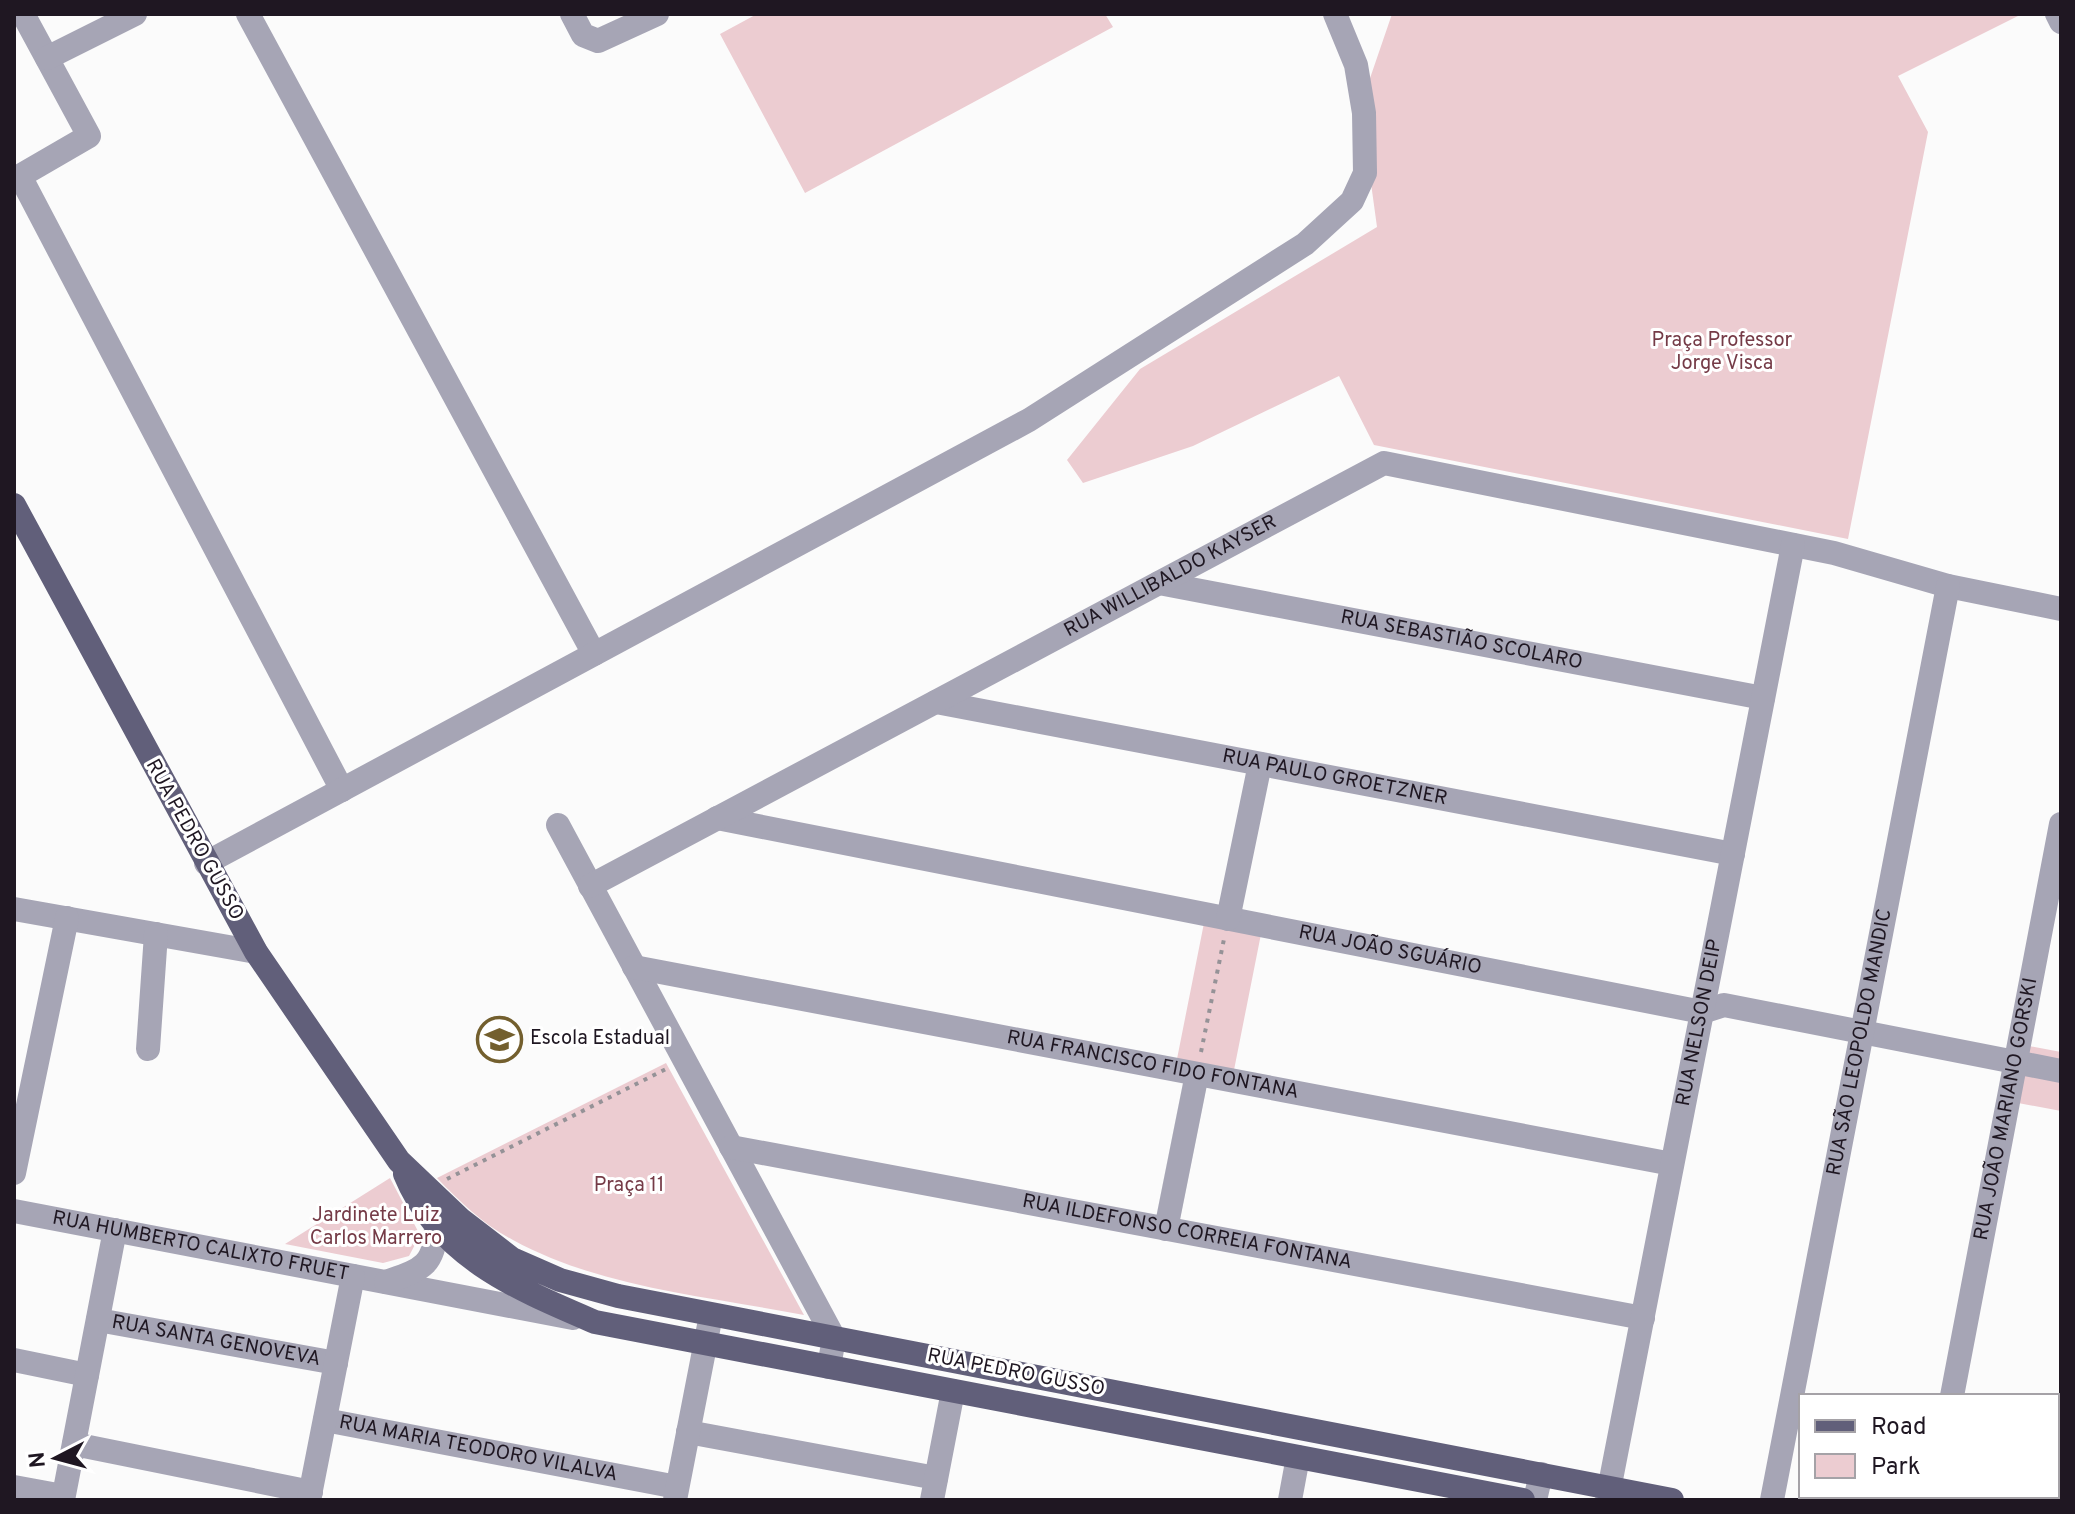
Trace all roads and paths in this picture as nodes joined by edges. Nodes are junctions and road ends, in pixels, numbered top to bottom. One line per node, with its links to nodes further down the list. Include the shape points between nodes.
1 (23, 14): 9 (street)
2 (135, 14): 9 (street)
3 (248, 14): 15 (street)
4 (572, 14): 5 (street, via 583,35 598,41)
5 (657, 14)
6 (1335, 14): 15 (street, via 1356,65 1365,173 1352,201 1305,244 1029,420)
7 (2057, 14): 8 (street)
8 (2061, 22)
9 (47, 58): 19 (street, via 89,136 20,176)
10 (14, 505): 24 (main road, RUA PEDRO GUSSO)
11 (1793, 545): 12 (street, RUA WILLIBALDO KAYSER, via 1384,463); 13 (street, RUA WILLIBALDO KAYSER); 16 (street, RUA NELSON DEIP)
12 (1159, 583): 16 (street, RUA SEBASTIÃO SCOLARO); 17 (street, RUA WILLIBALDO KAYSER)
13 (1948, 586): 14 (street, RUA WILLIBALDO KAYSER); 33 (street, RUA SÃO LEOPOLDO MANDIC)
14 (2061, 609)
15 (594, 654): 19 (street)
16 (1763, 698): 23 (street, RUA NELSON DEIP)
17 (936, 702): 18 (street, RUA PAULO GROETZNER); 20 (street, RUA WILLIBALDO KAYSER)
18 (1260, 764): 23 (street, RUA PAULO GROETZNER); 28 (street)
19 (342, 790): 24 (street)
20 (717, 818): 25 (street, RUA WILLIBALDO KAYSER); 28 (street, RUA JOÃO SGUÁRIO)
21 (2061, 824): 36 (street, RUA JOÃO MARIANO GORSKI)
22 (558, 825): 25 (street)
23 (1733, 854): 32 (street, RUA NELSON DEIP)
24 (206, 863): 30 (main road, RUA PEDRO GUSSO)
25 (590, 886): 31 (street)
26 (14, 909): 27 (street)
27 (67, 918): 29 (street); 42 (street)
28 (1228, 919): 32 (street, RUA JOÃO SGUÁRIO); 38 (path)
29 (156, 934): 30 (street); 34 (street)
30 (256, 952): 40 (main road, RUA PEDRO GUSSO)
31 (634, 967): 35 (street); 38 (street, RUA FRANCISCO FIDO FONTANA)
32 (1702, 1012): 33 (street, RUA JOÃO SGUÁRIO, via 1724,1005); 41 (street, RUA NELSON DEIP)
33 (1863, 1030): 36 (street, RUA JOÃO SGUÁRIO); 77 (street, RUA SÃO LEOPOLDO MANDIC)
34 (148, 1049)
35 (684, 1060): 39 (street); 43 (path)
36 (2014, 1061): 37 (street, RUA JOÃO SGUÁRIO); 61 (street, RUA JOÃO MARIANO GORSKI)
37 (2061, 1071)
38 (1197, 1074): 41 (street, RUA FRANCISCO FIDO FONTANA); 46 (street)
39 (731, 1147): 46 (street, RUA ILDEFONSO CORREIA FONTANA); 54 (street)
40 (399, 1161): 43 (main road, RUA PEDRO GUSSO); 45 (main road, RUA PEDRO GUSSO)
41 (1672, 1164): 51 (street, RUA NELSON DEIP)
42 (14, 1173)
43 (428, 1189): 50 (main road, RUA PEDRO GUSSO, via 477,1234 533,1270 586,1289)
44 (14, 1211): 47 (street, RUA HUMBERTO CALIXTO FRUET)
45 (436, 1227): 49 (street, via 431,1259); 53 (main road, RUA PEDRO GUSSO, via 495,1275)
46 (1166, 1229): 51 (street, RUA ILDEFONSO CORREIA FONTANA)
47 (115, 1230): 48 (street, RUA HUMBERTO CALIXTO FRUET); 52 (street)
48 (353, 1276): 49 (street, RUA HUMBERTO CALIXTO FRUET); 57 (street)
49 (386, 1282): 53 (street, RUA HUMBERTO CALIXTO FRUET)
50 (711, 1315): 54 (main road, RUA PEDRO GUSSO); 55 (street)
51 (1643, 1318): 70 (street, RUA NELSON DEIP)
52 (98, 1320): 57 (street, RUA SANTA GENOVEVA); 59 (street)
53 (595, 1322): 55 (main road, RUA PEDRO GUSSO)
54 (834, 1338): 58 (street); 66 (main road, RUA PEDRO GUSSO)
55 (705, 1343): 58 (main road, RUA PEDRO GUSSO); 63 (street)
56 (14, 1360): 59 (street)
57 (336, 1363): 62 (street)
58 (829, 1367): 60 (main road, RUA PEDRO GUSSO)
59 (87, 1375): 64 (street)
60 (953, 1391): 65 (main road, RUA PEDRO GUSSO); 68 (street)
61 (1952, 1394)
62 (325, 1420): 69 (street, RUA MARIA TEODORO VILALVA); 71 (street)
63 (688, 1432): 68 (street); 69 (street)
64 (74, 1444): 71 (street); 72 (street)
65 (1298, 1457): 73 (street); 74 (main road, RUA PEDRO GUSSO)
66 (1541, 1474): 70 (main road, RUA PEDRO GUSSO); 75 (street)
67 (14, 1487): 72 (street)
68 (934, 1489)
69 (676, 1494)
70 (1608, 1494): 76 (main road, RUA PEDRO GUSSO)
71 (310, 1496)
72 (63, 1498)
73 (1290, 1500)
74 (1523, 1500)
75 (1535, 1500)
76 (1672, 1500)
77 (1772, 1500)

